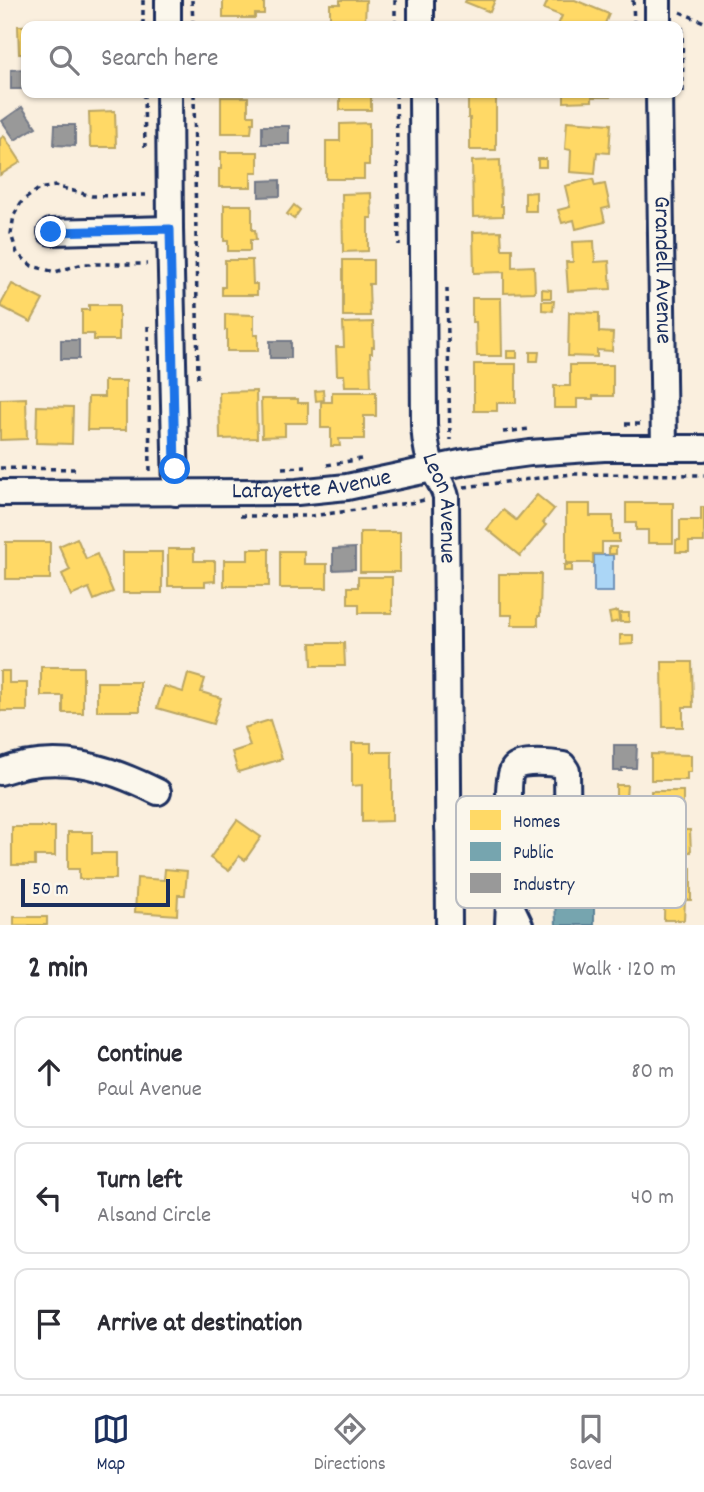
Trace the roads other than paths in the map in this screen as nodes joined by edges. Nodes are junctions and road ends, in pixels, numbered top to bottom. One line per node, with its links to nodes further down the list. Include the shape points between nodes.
1 (168, 0): 4 (street)
2 (421, 0): 5 (street)
3 (658, 0): 6 (street)
4 (168, 21)
5 (421, 21)
6 (658, 21)
7 (169, 98): 10 (street)
8 (422, 98): 14 (street, Leon Avenue, via 424,425)
9 (659, 98): 12 (street, Grandell Avenue)
10 (170, 229): 11 (street); 16 (street)
11 (51, 232)
12 (664, 436): 13 (street, Lafayette Avenue); 14 (street, Lafayette Avenue, via 604,448 486,459)
13 (704, 448)
14 (429, 458): 16 (street, Lafayette Avenue, via 347,487); 21 (street, Leon Avenue, via 446,492)
15 (0, 492): 16 (street, Lafayette Avenue)
16 (176, 493)
17 (0, 772): 18 (street, via 32,763 77,763 103,768)
18 (158, 792)
19 (510, 796): 20 (street, via 510,776 522,763 563,765)
20 (567, 796)
21 (448, 827): 22 (street); 24 (street, Leon Avenue)
22 (456, 827)
23 (509, 914): 25 (street)
24 (449, 925)
25 (520, 925)

